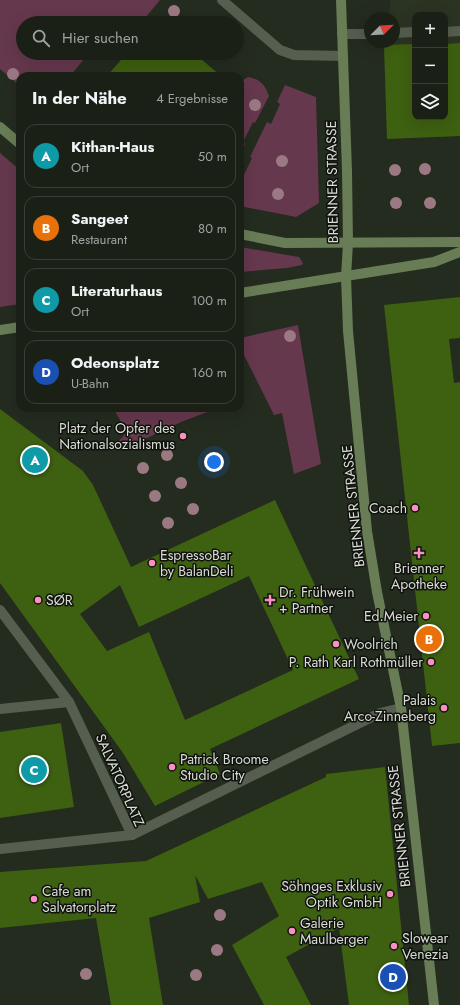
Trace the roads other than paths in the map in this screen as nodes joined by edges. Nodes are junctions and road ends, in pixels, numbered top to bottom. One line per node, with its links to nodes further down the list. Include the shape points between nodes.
1 (222, 0): 3 (street)
2 (341, 0): 9 (main road, BRIENNER STRASSE)
3 (241, 16)
4 (244, 19): 11 (street, via 280,50 300,55)
5 (460, 31): 7 (street)
6 (412, 32): 8 (street)
7 (448, 32)
8 (400, 33)
9 (342, 34): 10 (street); 11 (main road, BRIENNER STRASSE)
10 (364, 34)
11 (343, 56): 16 (main road, BRIENNER STRASSE)
12 (0, 127): 13 (main road)
13 (16, 141)
14 (244, 235): 16 (main road, via 285,242)
15 (460, 242): 16 (main road)
16 (348, 243): 18 (main road, BRIENNER STRASSE)
17 (460, 252): 18 (main road, via 434,262)
18 (346, 277): 19 (main road); 24 (main road, BRIENNER STRASSE, via 348,331 367,531)
19 (244, 292)
20 (16, 328): 21 (main road)
21 (0, 330)
22 (0, 610): 23 (street, SALVATORPLATZ)
23 (69, 702): 25 (street); 26 (street, SALVATORPLATZ)
24 (401, 708): 26 (street, via 380,713); 28 (main road, BRIENNER STRASSE)
25 (0, 709)
26 (132, 835): 27 (street, SALVATORPLATZ)
27 (0, 849)
28 (434, 1005)

